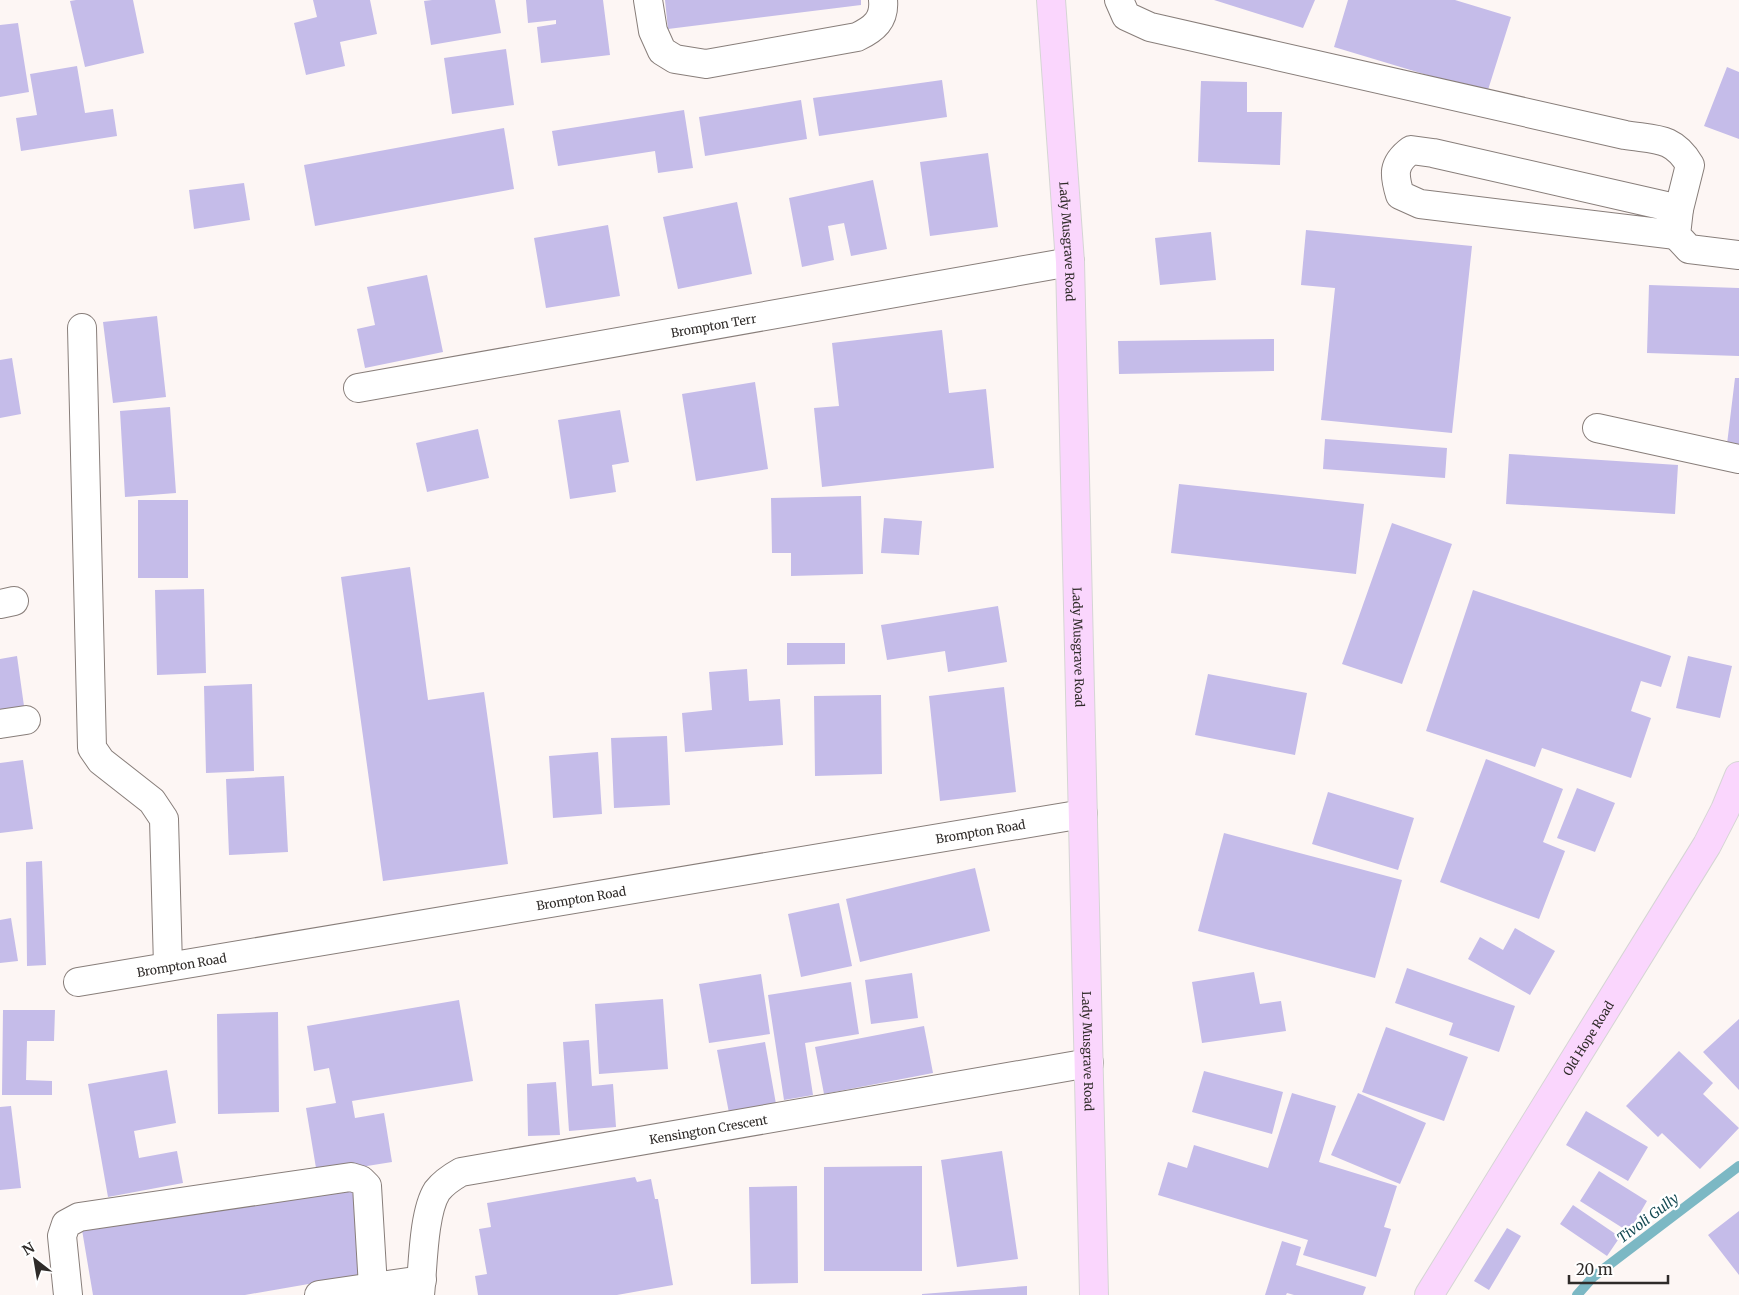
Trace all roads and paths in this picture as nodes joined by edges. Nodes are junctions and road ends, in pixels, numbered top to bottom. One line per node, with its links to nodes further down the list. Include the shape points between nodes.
1 (648, 0): 2 (street, via 653,31 662,51 675,59 706,64 857,37 879,23)
2 (883, 0)
3 (1051, 0): 7 (main road, Lady Musgrave Road)
4 (1119, 0): 5 (street, via 1126,16 1150,27 1625,135 1666,141 1681,149 1690,165)
5 (1677, 222): 5 (street, via 1433,153 1411,150 1400,158 1395,177 1400,196 1420,204); 6 (street, via 1689,249)
6 (1739, 255)
7 (1070, 262): 9 (street, Brompton Terr); 13 (main road, Lady Musgrave Road)
8 (82, 328): 14 (street, via 92,748 101,761 152,800 164,819)
9 (358, 388)
10 (1597, 428): 11 (street)
11 (1739, 459)
12 (1739, 776): 22 (main road, Old Hope Road, via 1707,845)
13 (1083, 814): 14 (street, Brompton Road); 16 (main road, Lady Musgrave Road)
14 (168, 966): 15 (street, Brompton Road)
15 (78, 982)
16 (1089, 1063): 18 (street, Kensington Crescent, via 461,1172 448,1179 437,1191 430,1206); 21 (main road, Lady Musgrave Road)
17 (373, 1287): 18 (street); 19 (street, via 367,1186 351,1177 79,1217 66,1224 62,1236); 20 (street)
18 (421, 1288)
19 (68, 1295)
20 (319, 1295)
21 (1094, 1295)
22 (1429, 1295)

